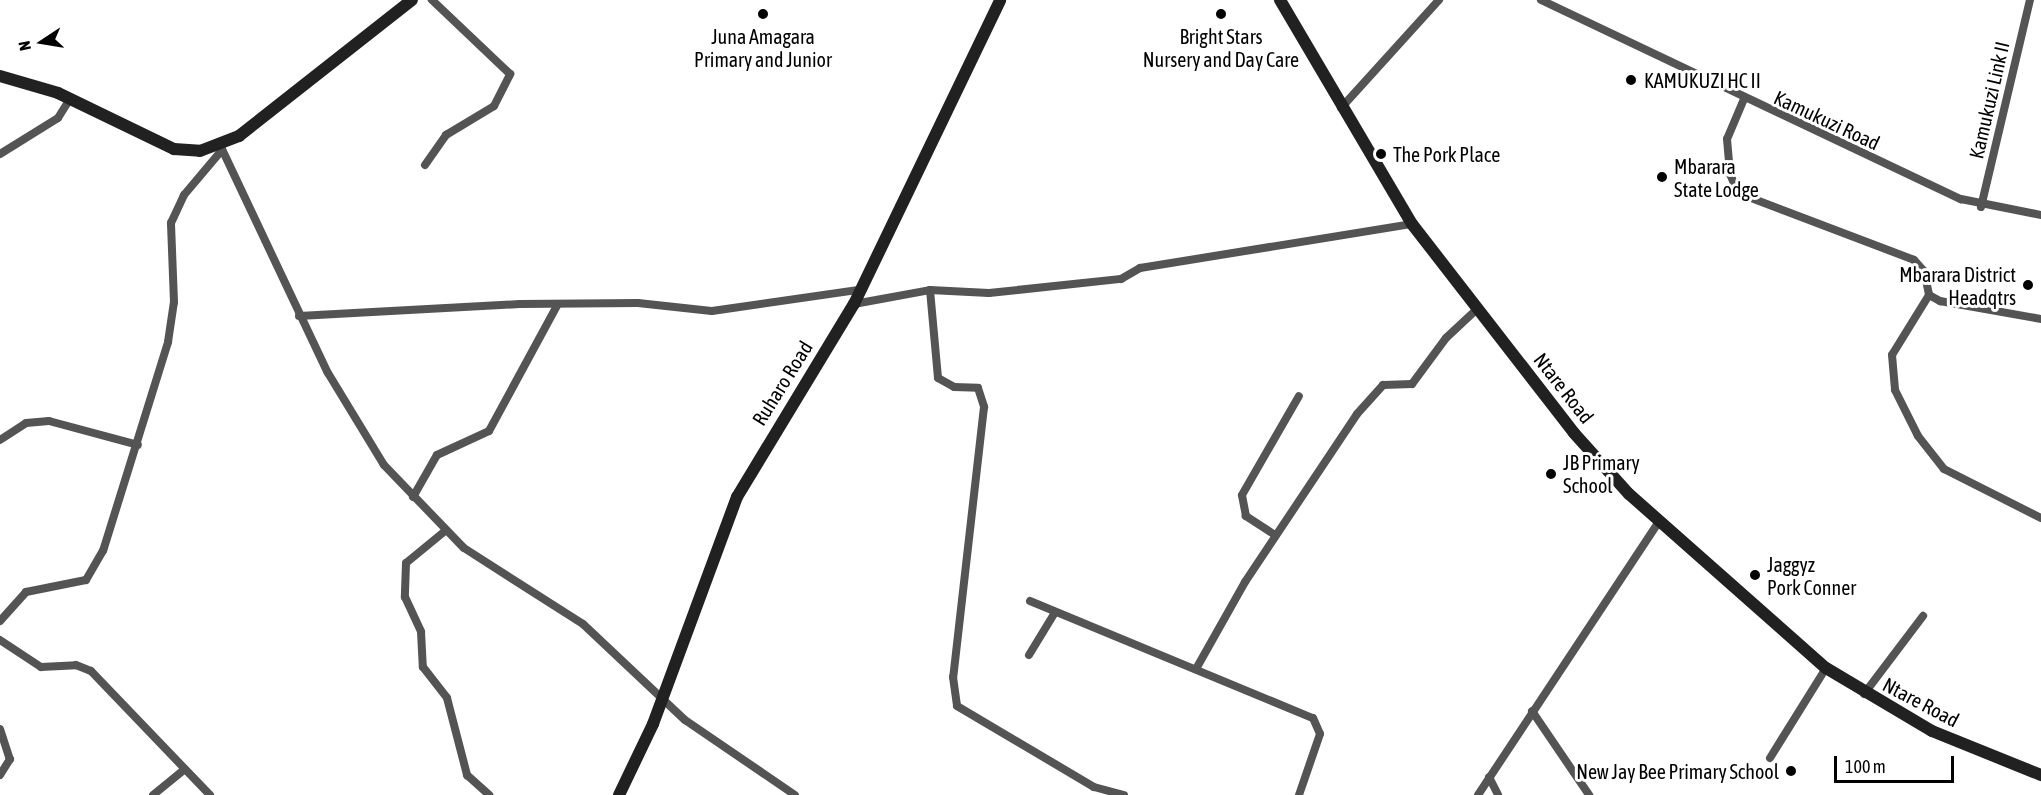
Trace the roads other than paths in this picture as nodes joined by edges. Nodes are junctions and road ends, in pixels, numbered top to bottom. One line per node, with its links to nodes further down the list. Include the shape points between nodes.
1 (412, 0): 12 (main road)
2 (432, 0): 14 (street, via 510,74 494,106 446,135)
3 (1000, 0): 18 (main road, Ruharo Road)
4 (1280, 0): 11 (main road, Ntare Road)
5 (1439, 0): 11 (street)
6 (1540, 0): 10 (street, Kamukuzi Road)
7 (2030, 0): 15 (street, Kamukuzi Link II)
8 (0, 76): 9 (main road)
9 (70, 99): 12 (main road, via 174,149 200,151); 13 (street, via 58,118)
10 (1744, 99): 15 (street, Kamukuzi Road); 20 (street, via 1727,139 1730,174 1738,193 1914,260 1924,271)
11 (1341, 108): 17 (main road, Ntare Road)
12 (221, 147): 24 (street); 28 (street, via 184,195 171,223 174,302 168,342)
13 (0, 154)
14 (425, 165)
15 (1981, 207): 16 (street, Kamukuzi Road)
16 (2041, 215)
17 (1412, 224): 19 (street, via 1151,266 1121,279 1067,287 988,293); 23 (main road, Ntare Road)
18 (858, 290): 21 (main road, Ruharo Road); 22 (street, via 721,310 638,303)
19 (930, 290): 21 (street); 51 (street, via 938,378 954,387 978,388 984,407 952,695 957,706 978,723)
20 (1929, 295): 25 (street); 30 (street, via 1892,355 1895,390 1918,436 1944,469)
21 (854, 304): 43 (main road, Ruharo Road, via 741,489)
22 (557, 306): 24 (street); 29 (street, via 489,431 437,455)
23 (1477, 309): 31 (main road, Ntare Road, via 1603,467); 33 (street, via 1446,338 1412,384 1383,385 1372,396)
24 (299, 316): 29 (street, via 369,443)
25 (2041, 319)
26 (1299, 396): 33 (street, via 1242,495 1246,516)
27 (0, 440): 28 (street, via 26,423 49,421)
28 (138, 445): 37 (street, via 112,530 86,580 26,592)
29 (413, 497): 32 (street)
30 (2041, 518)
31 (1660, 520): 40 (main road, Ntare Road, via 1696,558); 44 (street)
32 (445, 531): 43 (street, via 491,568 583,624); 55 (street, via 406,563 405,597 421,632 423,667 447,698 467,775)
33 (1275, 535): 41 (street)
34 (1030, 601): 35 (street)
35 (1054, 614): 39 (street); 41 (street)
36 (1923, 616): 42 (street)
37 (0, 621)
38 (0, 640): 47 (street, via 41,667 76,665 91,671)
39 (1029, 655)
40 (1826, 668): 42 (main road, Ntare Road); 46 (street)
41 (1196, 669): 59 (street, via 1318,722 1320,734)
42 (1864, 694): 49 (main road, Ntare Road, via 1963,746)
43 (661, 701): 52 (street); 56 (main road, Ruharo Road)
44 (1532, 711): 50 (street); 62 (street)
45 (0, 729): 48 (street, via 10,759)
46 (1770, 758)
47 (185, 769): 53 (street); 54 (street)
48 (0, 775)
49 (2041, 775)
50 (1489, 777): 60 (street); 61 (street)
51 (1092, 791): 58 (street)
52 (784, 792): 57 (street)
53 (153, 795)
54 (210, 795)
55 (489, 795)
56 (619, 795)
57 (795, 795)
58 (1124, 795)
59 (1299, 795)
60 (1478, 795)
61 (1498, 795)
62 (1589, 795)

